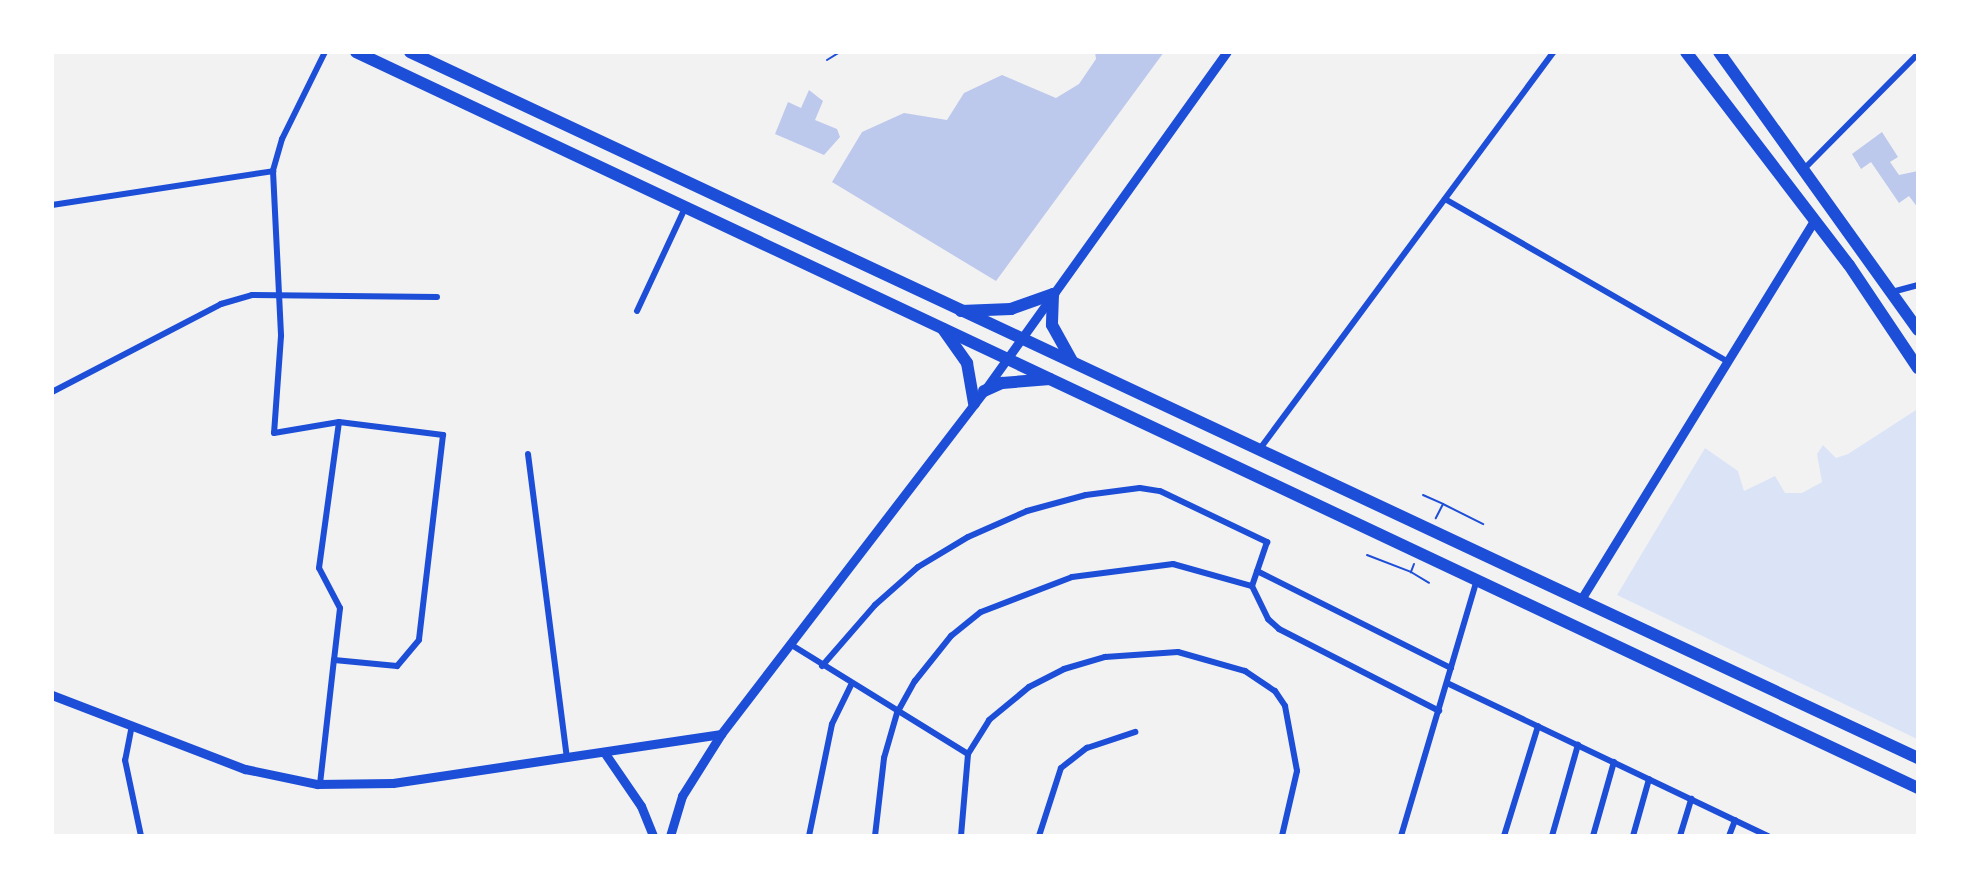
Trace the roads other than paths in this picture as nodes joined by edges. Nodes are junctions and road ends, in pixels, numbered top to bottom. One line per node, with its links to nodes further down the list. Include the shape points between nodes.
1 (325, 52): 10 (street, via 282,139)
2 (356, 52): 13 (main road)
3 (410, 52): 21 (main road)
4 (1227, 52): 17 (street)
5 (1552, 52): 11 (street)
6 (1686, 52): 14 (main road)
7 (1719, 52): 9 (main road)
8 (1917, 54): 9 (street)
9 (1805, 168): 16 (main road)
10 (273, 171): 12 (street); 18 (street)
11 (1445, 199): 26 (street); 34 (street)
12 (52, 205)
13 (687, 205): 20 (street); 22 (main road)
14 (1814, 220): 26 (street); 28 (main road)
15 (1917, 285): 16 (street)
16 (1892, 292): 23 (main road)
17 (1053, 294): 21 (main road, via 1011,309); 24 (street); 27 (main road, via 1057,342)
18 (280, 295): 19 (street); 31 (street, via 221,304); 33 (street, via 274,433)
19 (437, 297)
20 (637, 311)
21 (958, 311): 24 (main road)
22 (941, 326): 25 (main road); 32 (main road, via 967,363)
23 (1917, 330)
24 (1020, 340): 25 (street); 27 (main road)
25 (1008, 358): 29 (main road); 30 (street)
26 (1729, 362): 39 (street)
27 (1078, 367): 34 (main road)
28 (1917, 368)
29 (1053, 379): 30 (main road, via 1002,383); 37 (main road)
30 (984, 391): 32 (street)
31 (52, 392)
32 (974, 403): 40 (street)
33 (339, 422): 41 (street, via 319,568 340,608); 41 (street, via 443,435 419,640 397,666)
34 (1258, 451): 39 (main road)
35 (528, 454): 56 (street)
36 (1257, 571): 38 (street); 42 (street, via 1267,542 1160,491 1086,495 1027,511 918,567 875,605); 43 (street)
37 (1478, 580): 43 (street); 61 (main road)
38 (1252, 586): 47 (street, via 1268,618 1279,629); 48 (street, via 1173,564 1084,575 1018,594 981,612 951,636)
39 (1580, 601): 57 (main road)
40 (790, 644): 42 (street); 52 (street)
41 (334, 660): 60 (street)
42 (822, 666): 45 (street)
43 (1451, 668): 44 (street)
44 (1447, 683): 47 (street); 50 (street)
45 (851, 685): 48 (street); 69 (street, via 832,723)
46 (52, 695): 49 (street)
47 (1439, 711): 74 (street)
48 (897, 713): 55 (street); 70 (street, via 884,758)
49 (132, 725): 60 (street, via 265,775); 64 (street, via 125,760)
50 (1538, 726): 53 (street); 75 (street)
51 (1135, 732): 72 (street, via 1087,748 1061,768)
52 (721, 734): 54 (street); 68 (street, via 682,796)
53 (1578, 745): 58 (street); 76 (street)
54 (604, 752): 56 (street); 67 (street, via 641,806)
55 (968, 754): 71 (street); 73 (street, via 989,720 1029,687 1064,669 1142,653 1214,658 1275,691 1285,706 1297,771)
56 (567, 758): 60 (street, via 393,783)
57 (1917, 758)
58 (1614, 762): 59 (street); 77 (street)
59 (1649, 779): 62 (street); 78 (street)
60 (320, 784)
61 (1917, 788)
62 (1691, 799): 63 (street); 79 (street)
63 (1735, 820): 80 (street); 81 (street)
64 (138, 825): 65 (street); 66 (street)
65 (134, 836)
66 (141, 836)
67 (653, 836)
68 (670, 836)
69 (809, 836)
70 (875, 836)
71 (961, 836)
72 (1039, 836)
73 (1282, 836)
74 (1401, 836)
75 (1504, 836)
76 (1552, 836)
77 (1593, 836)
78 (1633, 836)
79 (1680, 836)
80 (1729, 836)
81 (1768, 836)

